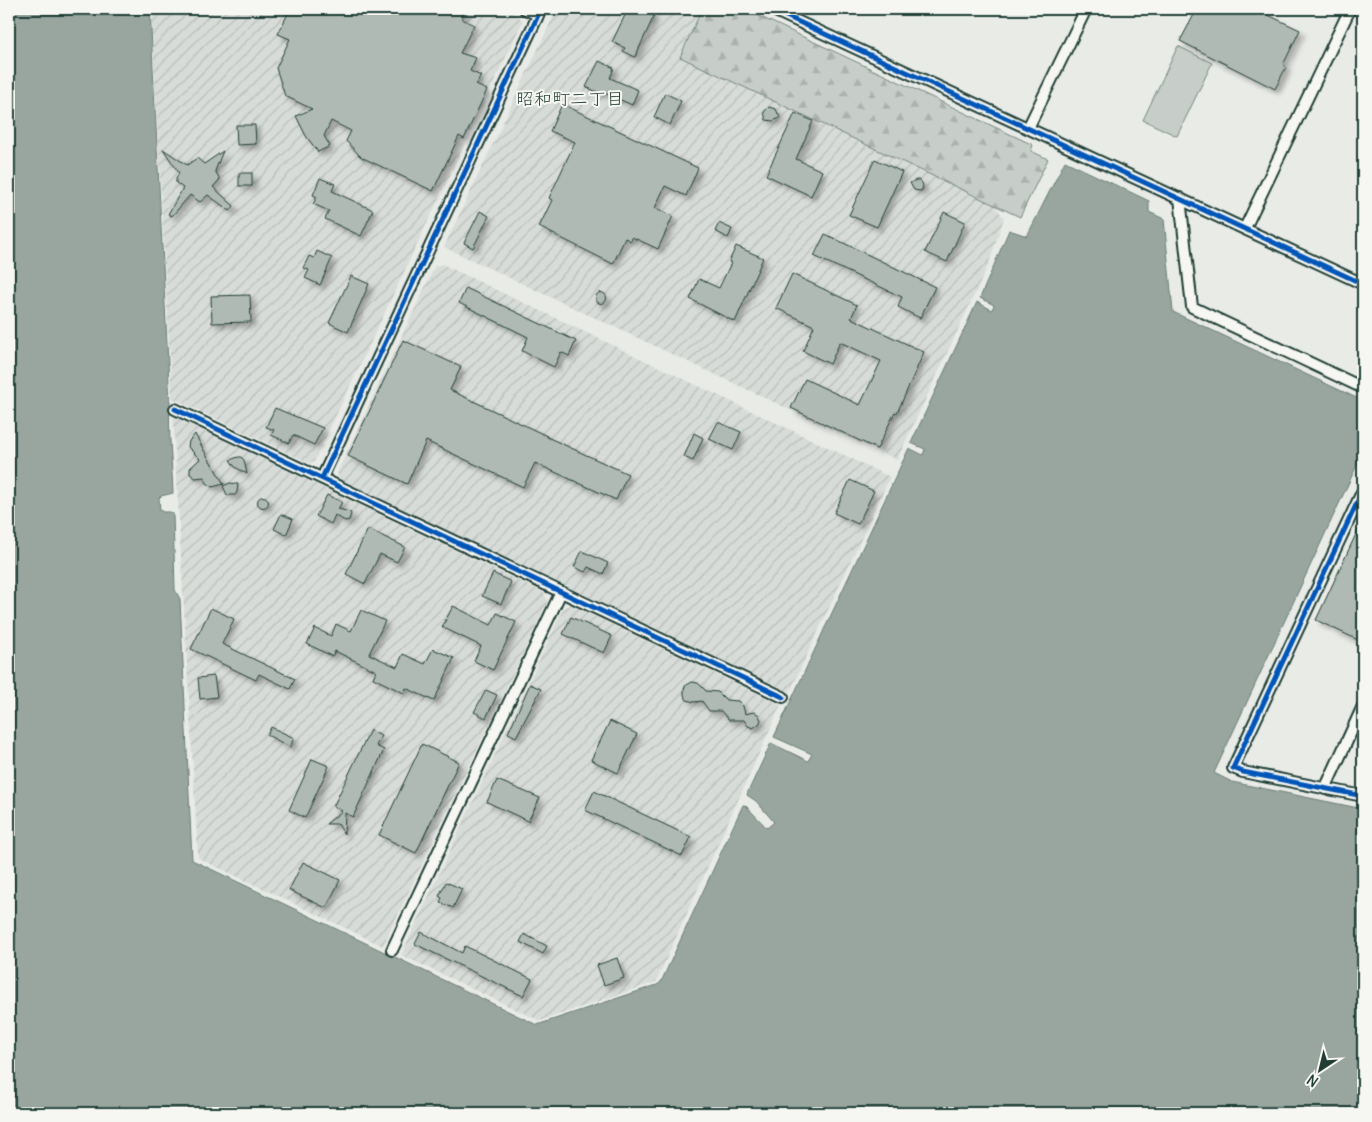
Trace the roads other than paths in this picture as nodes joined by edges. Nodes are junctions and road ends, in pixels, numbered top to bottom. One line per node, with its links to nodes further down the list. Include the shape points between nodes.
1 (525, 9): 5 (street)
2 (771, 9): 6 (street)
3 (1086, 9): 6 (street)
4 (1350, 9): 8 (street)
5 (540, 12): 12 (street)
6 (1028, 128): 7 (street)
7 (1180, 198): 8 (street); 10 (street, via 1192,307)
8 (1245, 228): 9 (street)
9 (1363, 284)
10 (1363, 388)
11 (175, 409): 12 (street)
12 (322, 478): 14 (street)
13 (1363, 490): 17 (street, via 1233,768)
14 (561, 592): 15 (street); 19 (street)
15 (783, 697)
16 (1363, 706): 17 (street)
17 (1325, 789): 18 (street)
18 (1363, 796)
19 (392, 950)

